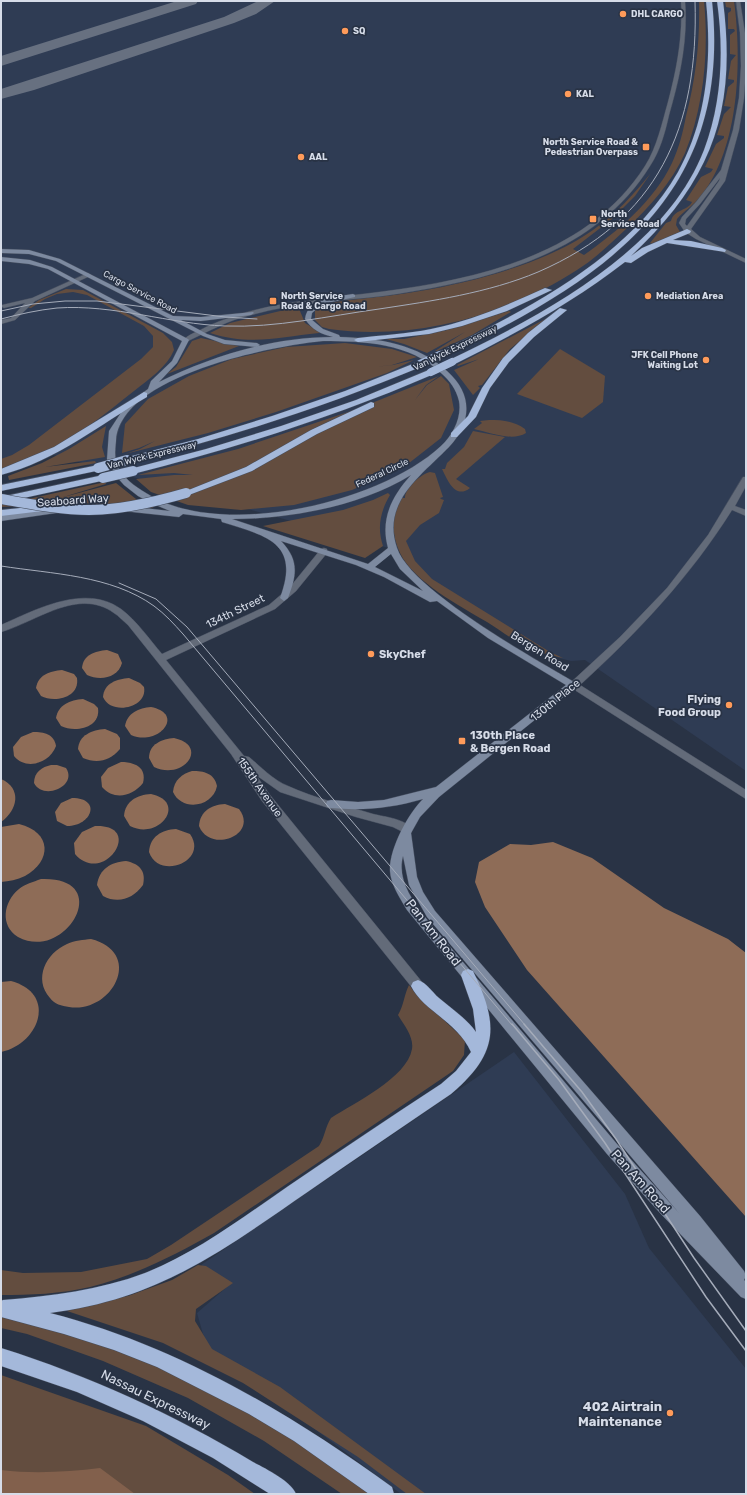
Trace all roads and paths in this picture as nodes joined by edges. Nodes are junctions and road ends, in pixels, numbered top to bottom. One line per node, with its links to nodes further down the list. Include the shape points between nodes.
1 (683, 1): 17 (street, via 684,30 679,68 657,147 638,181 607,214 556,248 509,266 426,287)
2 (709, 1): 13 (highway, Van Wyck Expressway, via 712,33 710,76 700,124 690,155 671,188 652,212)
3 (720, 1): 16 (highway, Van Wyck Expressway, via 724,40 721,83 712,132 701,164 684,192 660,222 634,248)
4 (738, 1): 5 (street, via 744,46)
5 (744, 92): 6 (street, via 734,139)
6 (723, 171): 7 (street, via 720,185); 7 (street, via 699,203 683,219 682,225)
7 (688, 231): 8 (highway); 9 (street)
8 (659, 245): 9 (highway, via 683,242); 16 (highway)
9 (722, 250): 12 (street)
10 (1, 251): 14 (street, Cargo Service Road, via 22,251 47,256)
11 (1, 259): 15 (street, Cargo Service Road, via 41,265)
12 (746, 261)
13 (590, 268): 26 (highway, via 527,299 472,320 427,332); 34 (highway, Van Wyck Expressway, bridge, via 527,310 440,355 338,397 208,439 98,468)
14 (88, 275): 15 (street); 22 (street, Cargo Service Road)
15 (75, 281): 18 (street); 25 (street, Cargo Service Road)
16 (592, 282): 28 (highway, Van Wyck Expressway, bridge, via 526,324); 30 (highway, via 583,296 544,324 509,357 486,388 472,417)
17 (353, 296): 21 (street); 26 (street, via 318,305 311,309 308,317 311,324 319,330)
18 (34, 299): 19 (street); 20 (street)
19 (2, 306): 20 (street, via 16,308)
20 (18, 313): 23 (street, via 13,319)
21 (251, 313): 22 (street, via 201,319); 24 (street, via 226,320)
22 (169, 317): 24 (street, Cargo Service Road)
23 (1, 322)
24 (200, 333): 25 (street); 27 (street, Cargo Service Road, via 224,342)
25 (186, 340): 29 (street, via 175,362)
26 (356, 340): 27 (street, Federal Circle, via 308,340); 30 (street, Federal Circle, via 414,352 448,374 459,390 463,403 462,417)
27 (271, 345): 29 (street, Federal Circle, via 202,364 171,378)
28 (413, 380): 35 (highway, Van Wyck Expressway, bridge, via 279,430 133,471); 35 (highway, bridge, via 391,396 314,432 249,469 186,493 129,506 88,510)
29 (147, 393): 32 (highway, via 61,447); 40 (street, Federal Circle, via 127,411 114,429 110,444 113,463 124,481 144,496 164,506)
30 (454, 435): 31 (street, Federal Circle)
31 (424, 463): 41 (street, Federal Circle, via 373,490 318,507 257,516); 44 (street, Bergen Road, via 425,466 403,490 392,510 389,526)
32 (1, 472)
33 (746, 479): 37 (street, 130th Place)
34 (1, 488)
35 (1, 499)
36 (99, 507): 38 (highway); 40 (street, Seaboard Way); 42 (street, Seaboard Way)
37 (731, 507): 39 (street); 51 (street, 130th Place, via 700,552 657,605 612,651)
38 (1, 512)
39 (746, 513)
40 (195, 514): 41 (street, Federal Circle)
41 (205, 515): 43 (street, Bergen Road)
42 (1, 518)
43 (261, 531): 45 (street, Bergen Road); 47 (street, via 279,543 291,563 292,576)
44 (392, 548): 46 (street); 48 (street, Bergen Road, via 408,572)
45 (324, 551): 46 (street, Bergen Road); 47 (street, 134th Street)
46 (369, 567): 48 (street, Bergen Road)
47 (284, 598): 50 (street, 134th Street, via 263,613)
48 (463, 616): 51 (street, Bergen Road)
49 (1, 629): 50 (street, 155th Avenue, via 65,604 92,601 104,603 119,610)
50 (160, 659): 52 (street, 155th Avenue)
51 (573, 685): 53 (street, 130th Place); 54 (street, Bergen Road)
52 (235, 751): 55 (street, via 261,774 284,789); 58 (street, 155th Avenue, via 266,798)
53 (442, 788): 55 (street, via 407,800 378,805); 56 (street, 130th Place, via 420,808)
54 (746, 795)
55 (331, 804): 56 (street, via 397,824)
56 (407, 830): 57 (street, Pan Am Road, via 396,863 402,891 420,919); 60 (street, Pan Am Road, via 412,880 418,895 431,914 695,1221)
57 (468, 975): 59 (highway, via 478,997 484,1024); 61 (street, Pan Am Road, via 623,1161)
58 (418, 986): 59 (highway, via 433,1003 465,1026)
59 (480, 1052): 62 (highway, via 468,1070 446,1089 182,1265 144,1282 106,1294)
60 (746, 1286)
61 (746, 1292)
62 (2, 1309): 65 (highway, via 47,1319 101,1336 191,1374 298,1434)
63 (1, 1357): 64 (highway, Nassau Expressway, via 87,1386 145,1411 213,1447)
64 (287, 1494)
65 (385, 1494)

